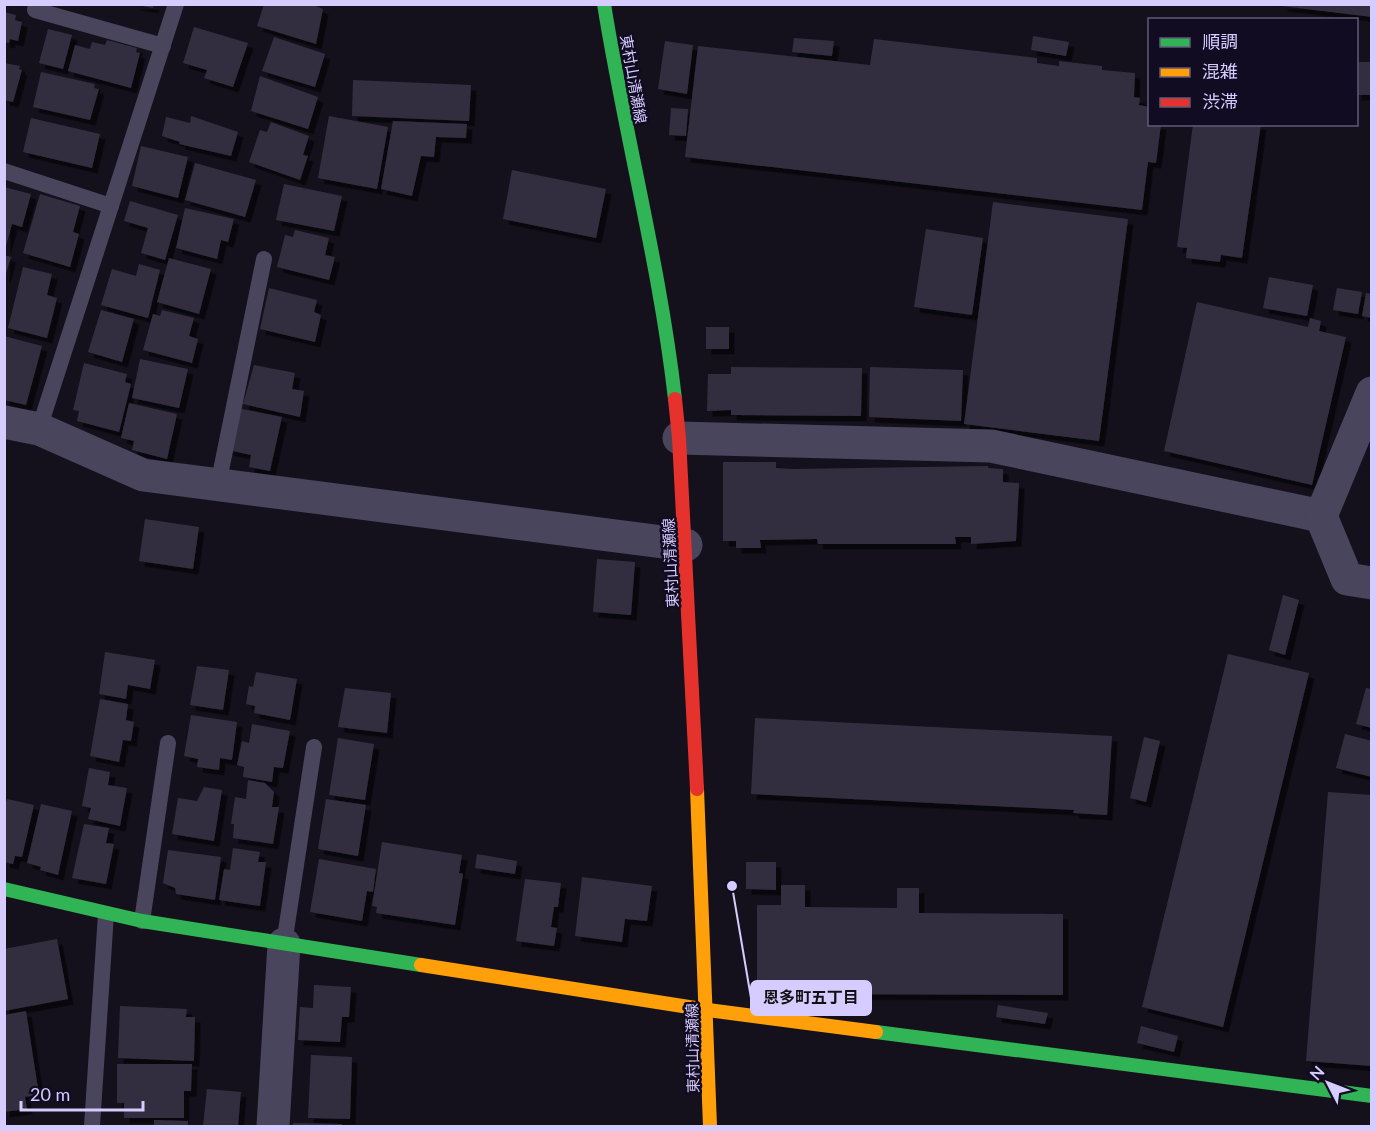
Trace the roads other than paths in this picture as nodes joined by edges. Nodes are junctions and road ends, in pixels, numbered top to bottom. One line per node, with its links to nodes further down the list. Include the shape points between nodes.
1 (36, 4): 4 (lane, via 35,10)
2 (176, 4): 4 (lane)
3 (604, 4): 11 (street, 東村山清瀬線, via 668,341)
4 (163, 46): 6 (lane)
5 (4, 171): 6 (lane)
6 (111, 206): 10 (lane)
7 (264, 259): 12 (lane)
8 (1371, 393): 13 (street)
9 (4, 422): 10 (street)
10 (39, 429): 12 (street, via 143,475)
11 (679, 438): 13 (street, via 991,446); 14 (street, 東村山清瀬線)
12 (218, 485): 14 (street)
13 (1321, 516): 15 (street, via 1347,579)
14 (686, 545): 22 (street, 東村山清瀬線)
15 (1371, 583)
16 (168, 743): 20 (lane)
17 (314, 747): 21 (lane)
18 (4, 889): 19 (street)
19 (106, 914): 20 (street); 24 (lane)
20 (142, 921): 21 (street)
21 (284, 944): 22 (street); 25 (street)
22 (708, 1010): 23 (street); 26 (street, 東村山清瀬線)
23 (1371, 1096)
24 (92, 1126)
25 (273, 1126)
26 (710, 1126)

